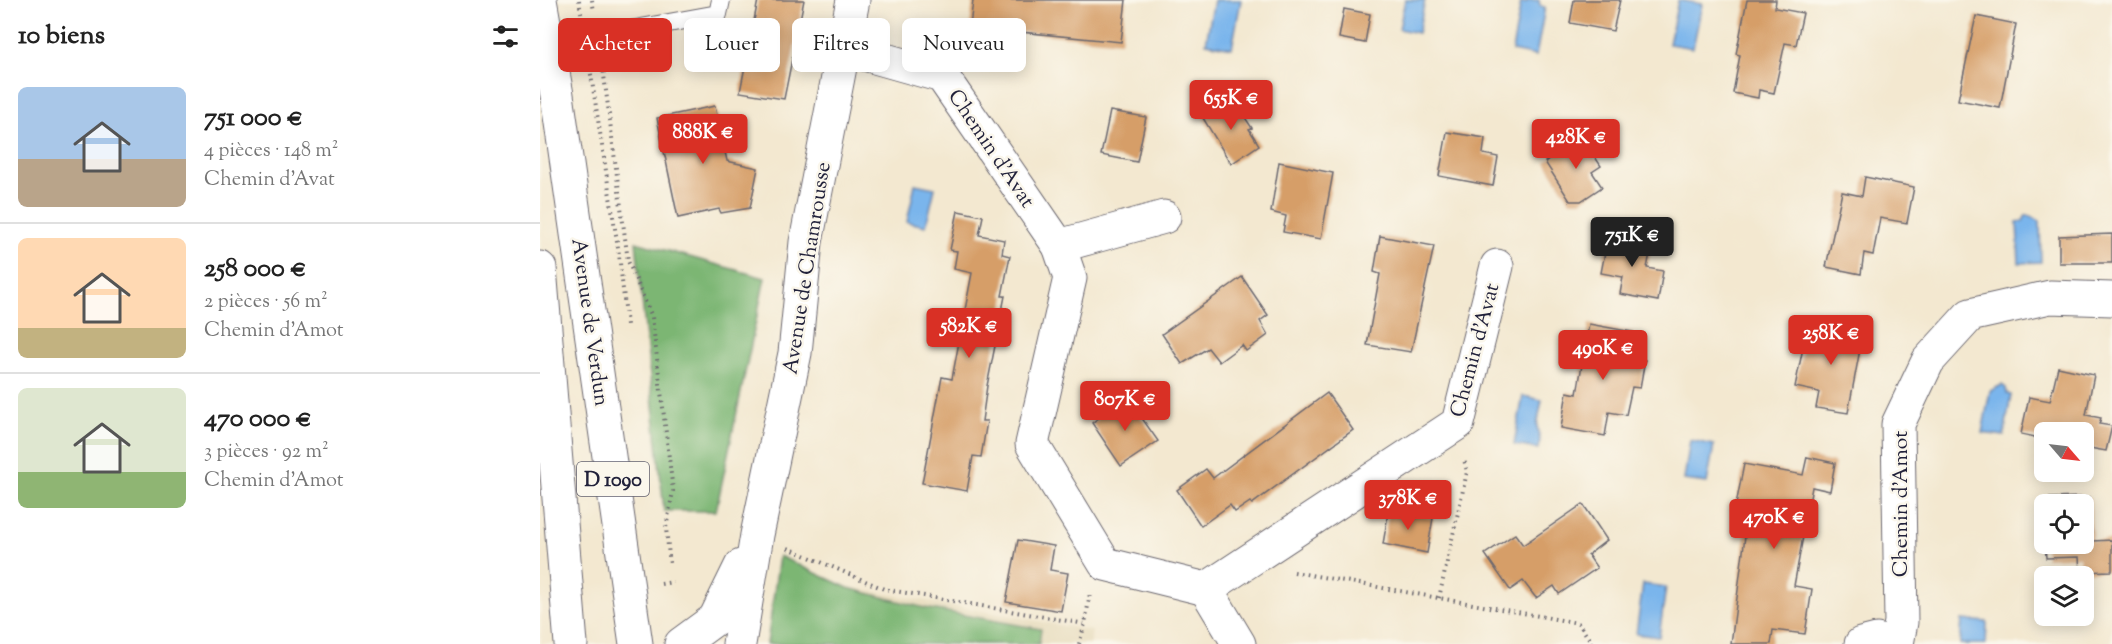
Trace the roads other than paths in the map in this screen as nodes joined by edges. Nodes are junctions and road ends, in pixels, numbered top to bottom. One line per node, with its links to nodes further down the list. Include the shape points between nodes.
1 (540, 0): 5 (street, Avenue de Verdun / D 1090)
2 (721, 0): 5 (lane, via 718,14)
3 (853, 0): 4 (street, Avenue de Chamrousse)
4 (849, 18)
5 (544, 46): 16 (street, Avenue de Verdun / D 1090, via 588,302)
6 (890, 61): 9 (street, Chemin d'Avat, via 942,76)
7 (838, 72): 13 (street, Avenue de Chamrousse, via 806,242 795,353)
8 (1164, 217): 9 (street)
9 (1059, 246): 14 (street, Chemin d'Avat, via 1070,278 1032,444 1105,564)
10 (1497, 266): 14 (street, Chemin d'Avat, via 1458,423)
11 (540, 268): 15 (street, Avenue de Verdun / D 1090)
12 (2112, 299): 22 (street, Chemin d'Amot, via 2050,297 1970,315 1928,361 1898,424 1901,622)
13 (757, 535): 17 (street, Avenue de Chamrousse, via 715,619); 18 (street, Avenue de Chamrousse)
14 (1206, 589): 19 (street)
15 (571, 644)
16 (636, 644)
17 (681, 644)
18 (739, 644)
19 (1239, 644)
20 (1861, 644): 21 (street, via 1877,640)
21 (1891, 644)
22 (1897, 644)

